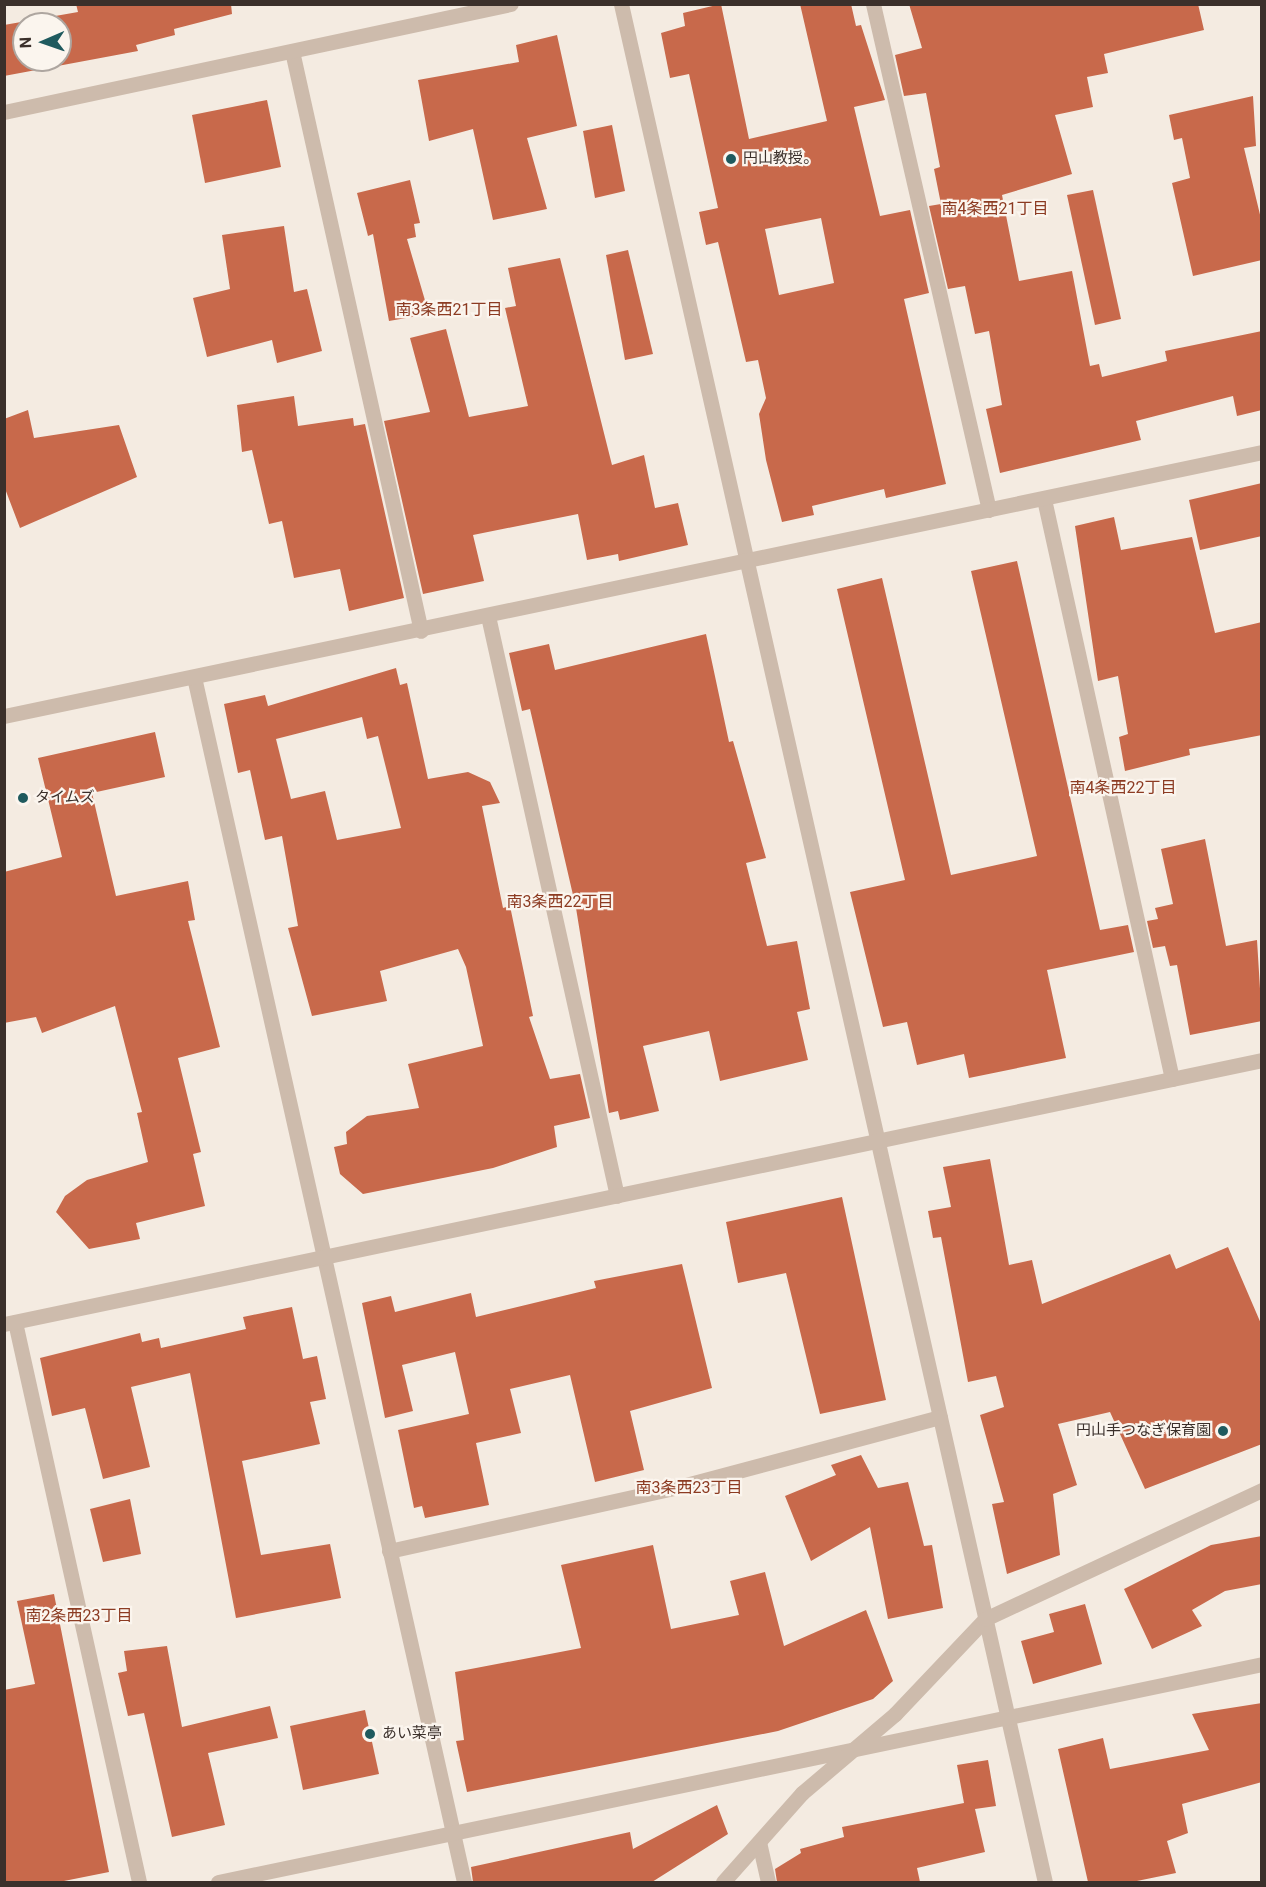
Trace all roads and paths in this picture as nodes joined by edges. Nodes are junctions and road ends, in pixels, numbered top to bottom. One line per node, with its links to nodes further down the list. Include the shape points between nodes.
1 (511, 4): 4 (street)
2 (621, 4): 9 (street)
3 (873, 4): 8 (street)
4 (292, 51): 5 (street); 11 (street)
5 (4, 112)
6 (1262, 452): 7 (street)
7 (1044, 499): 8 (street); 15 (street)
8 (989, 510): 9 (street)
9 (747, 561): 10 (street); 16 (street)
10 (489, 616): 11 (street); 17 (street)
11 (421, 631): 12 (street)
12 (194, 677): 13 (street); 18 (street)
13 (4, 716)
14 (1262, 1060): 15 (street)
15 (1172, 1079): 16 (street)
16 (877, 1141): 17 (street); 20 (street)
17 (617, 1196): 18 (street)
18 (324, 1258): 19 (street); 22 (street)
19 (10, 1323): 29 (street)
20 (940, 1417): 22 (street, via 682,1486); 23 (street)
21 (1262, 1490): 23 (street)
22 (389, 1551): 27 (street)
23 (985, 1619): 25 (street); 26 (street, via 895,1714)
24 (1262, 1664): 25 (street)
25 (1007, 1717): 26 (street); 34 (street)
26 (848, 1753): 27 (street); 28 (street, via 802,1793)
27 (453, 1833): 30 (street); 31 (street)
28 (759, 1842): 32 (street); 33 (street)
29 (138, 1882)
30 (218, 1882)
31 (464, 1882)
32 (723, 1882)
33 (768, 1882)
34 (1045, 1882)

